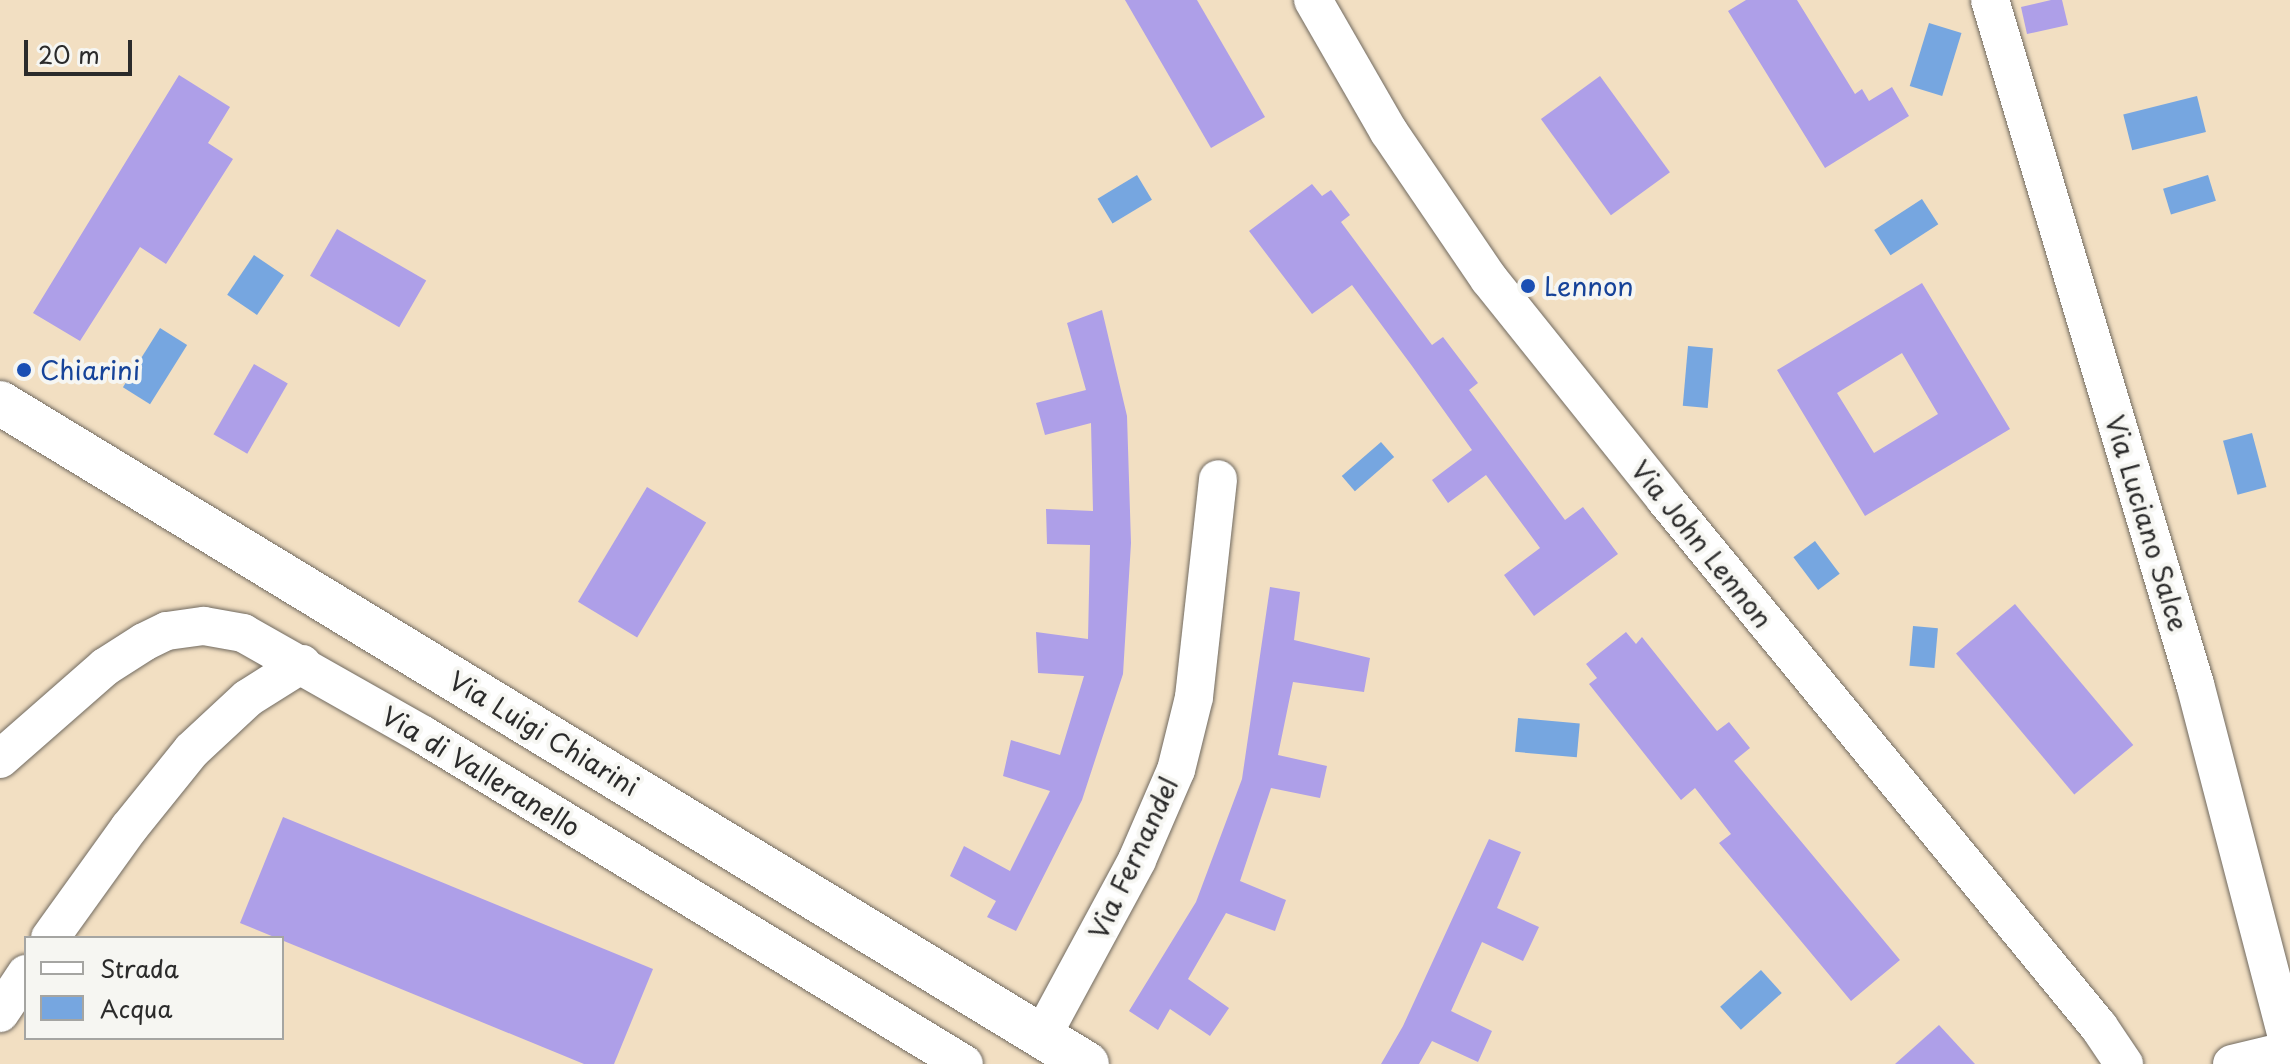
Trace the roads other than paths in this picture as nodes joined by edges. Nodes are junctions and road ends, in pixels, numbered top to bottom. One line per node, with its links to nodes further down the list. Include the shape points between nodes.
1 (1313, 0): 14 (street, Via John Lennon, via 1389,132 1489,279)
2 (1990, 0): 11 (street, Via Luciano Salce, via 2195,684)
3 (0, 403): 10 (street, Via Luigi Chiarini)
4 (1218, 479): 10 (street, Via Fernandel, via 1194,697 1176,770 1137,860)
5 (302, 664): 6 (street, Via di Valleranello, via 230,629 167,631 105,667); 7 (street, via 248,698 192,750); 12 (street, Via di Valleranello)
6 (0, 759)
7 (51, 936)
8 (24, 977): 9 (street)
9 (0, 1013)
10 (1042, 1036): 13 (street, Via Luigi Chiarini)
11 (2290, 1050): 15 (street)
12 (964, 1064)
13 (1087, 1064)
14 (2124, 1064)
15 (2232, 1064)

